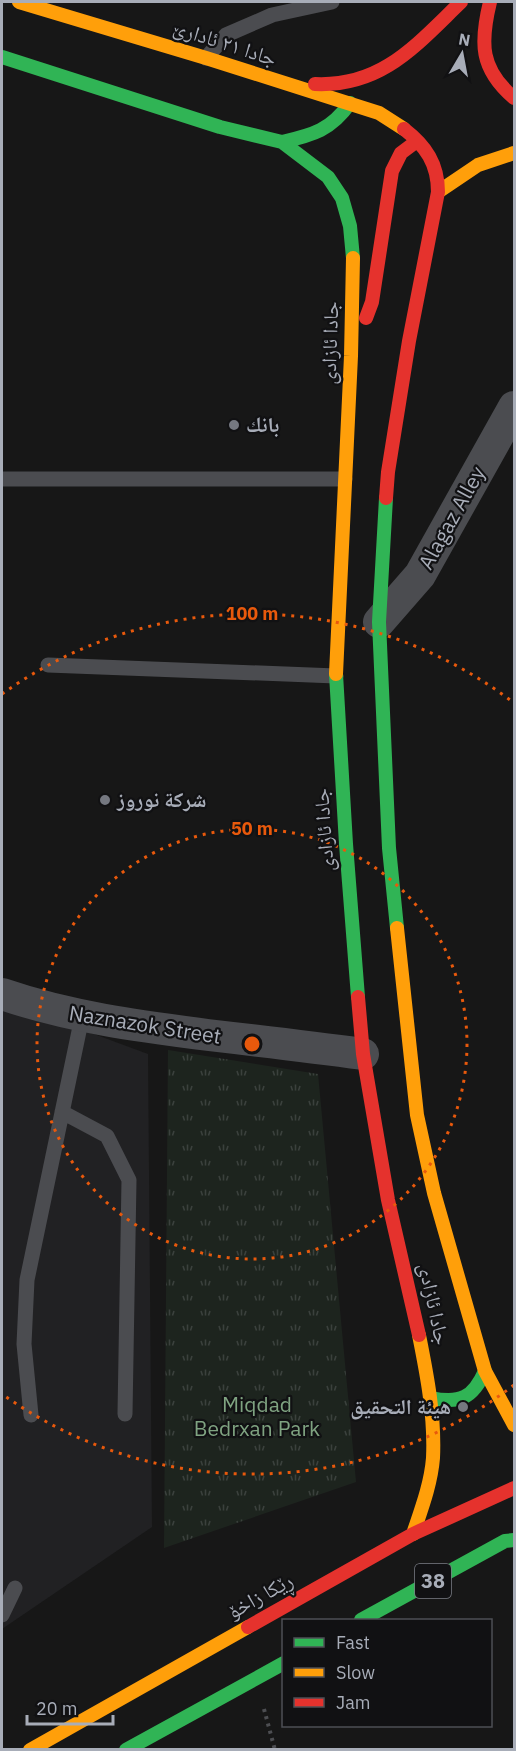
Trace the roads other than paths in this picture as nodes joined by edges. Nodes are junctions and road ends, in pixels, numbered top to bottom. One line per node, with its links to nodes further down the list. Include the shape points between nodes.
1 (19, 2): 6 (main road, جادا ٢١ ئادارێ)
2 (332, 2): 6 (lane, via 272,15 226,35)
3 (461, 2): 7 (main road, via 396,59 349,85 331,87)
4 (490, 2): 8 (main road, via 482,44 492,76)
5 (2, 57): 11 (main road, via 220,127)
6 (206, 58): 7 (main road, جادا ٢١ ئادارێ)
7 (250, 74): 9 (main road, جادا ٢١ ئادارێ)
8 (514, 98)
9 (350, 103): 10 (main road, جادا ئازادی, via 399,124); 11 (main road, via 326,130)
10 (417, 141): 13 (main road, جادا ئازادی, via 437,172); 14 (main road, via 395,160 372,302)
11 (282, 142): 14 (main road, جادا ئازادی, via 328,177 342,198 353,255)
12 (514, 153): 13 (main road, via 478,165)
13 (438, 192): 18 (main road, جادا ئازادی, via 388,472)
14 (351, 356): 17 (main road, جادا ئازادی)
15 (514, 407): 18 (street, Alagaz Alley, via 420,575)
16 (2, 479): 17 (lane)
17 (345, 479): 20 (main road, جادا ئازادی)
18 (379, 622): 25 (main road, جادا ئازادی, via 389,848 417,1114 434,1193)
19 (48, 665): 20 (lane)
20 (336, 676): 23 (main road, جادا ئازادی)
21 (2, 994): 22 (street, Naznazok Street)
22 (82, 1017): 23 (street, Naznazok Street); 24 (lane)
23 (363, 1054): 26 (main road, جادا ئازادی, via 388,1200)
24 (62, 1112): 27 (lane, via 107,1137 129,1180); 28 (lane, via 27,1280 24,1344)
25 (486, 1371): 26 (main road, via 471,1394 459,1400); 29 (main road, جادا ئازادی)
26 (431, 1398): 31 (main road, جادا ئازادی, via 433,1459)
27 (125, 1414)
28 (31, 1415)
29 (514, 1425)
30 (514, 1488): 31 (main road, ڕێکا زاخۆ / 38)
31 (413, 1534): 37 (main road, ڕێکا زاخۆ / 38)
32 (510, 1540): 35 (main road, 38)
33 (15, 1588): 34 (lane)
34 (2, 1615)
35 (363, 1619)
36 (282, 1664): 38 (main road)
37 (30, 1749)
38 (126, 1749)

